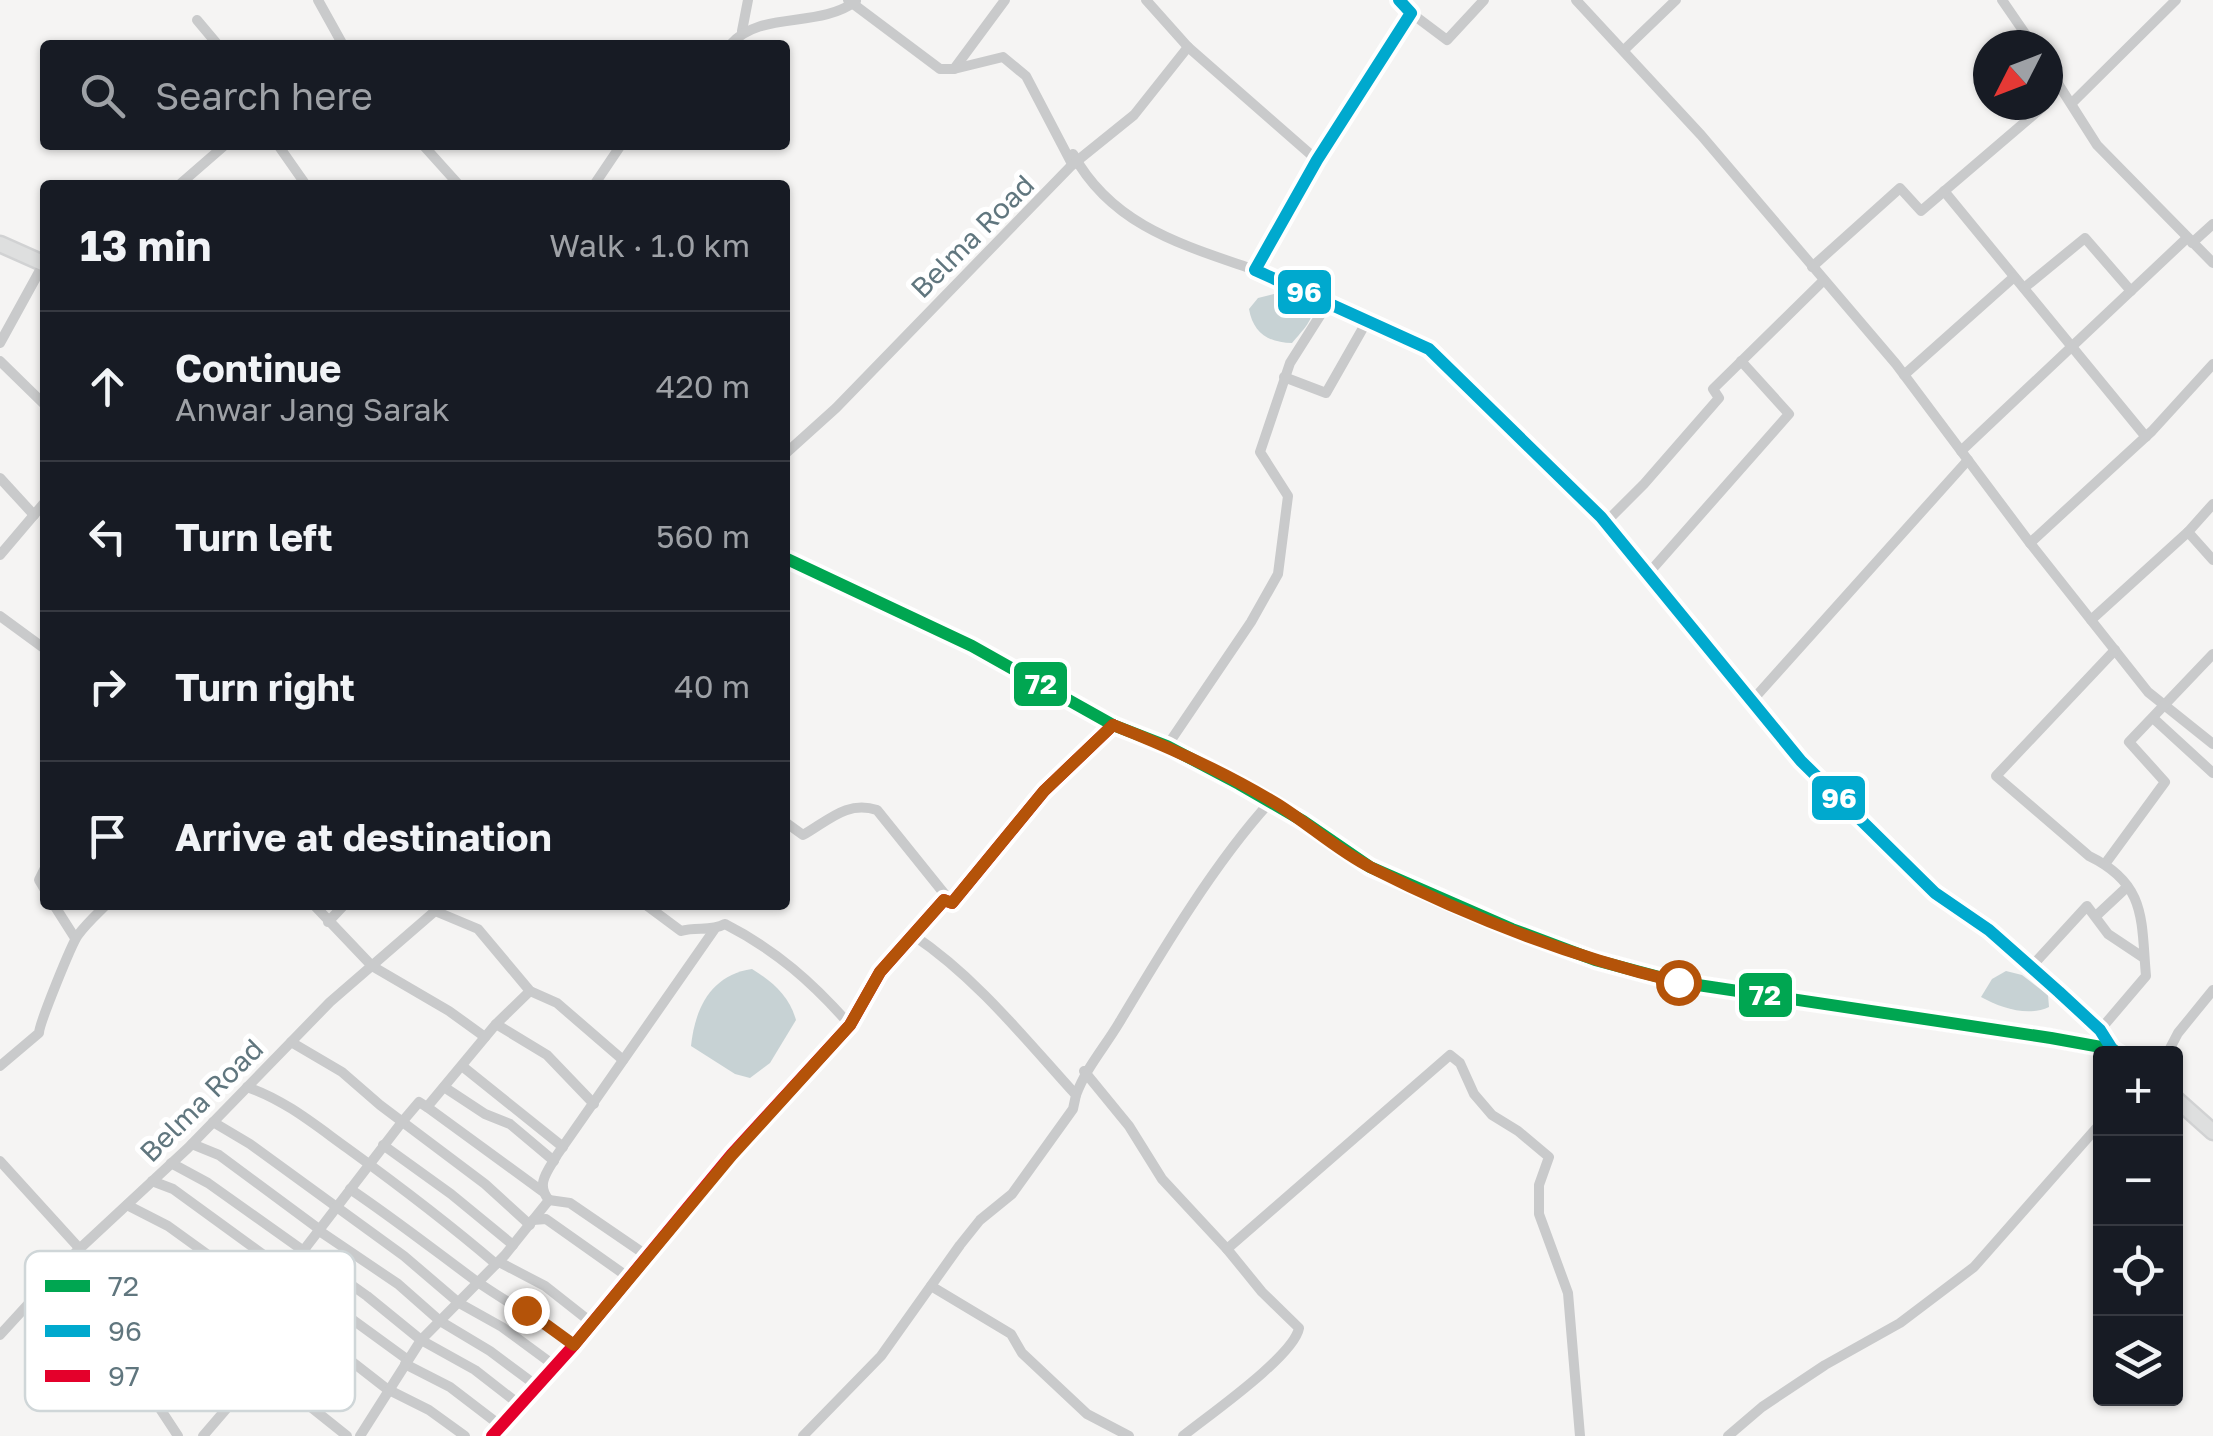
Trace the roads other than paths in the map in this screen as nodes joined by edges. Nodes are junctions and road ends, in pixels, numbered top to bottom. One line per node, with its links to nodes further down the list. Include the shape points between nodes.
1 (318, 0): 17 (street)
2 (748, 0): 15 (street)
3 (1005, 0): 21 (street)
4 (1146, 0): 19 (street)
5 (1399, 0): 12 (street)
6 (1484, 0): 12 (street, via 1447,40)
7 (1576, 0): 20 (street)
8 (1676, 0): 20 (street)
9 (2002, 0): 14 (street)
10 (2176, 0): 23 (street)
11 (853, 2): 15 (street, via 831,14); 21 (street, via 933,67)
12 (1411, 13): 29 (street)
13 (197, 20): 16 (street)
14 (2023, 30)
15 (742, 31): 18 (street)
16 (214, 40)
17 (340, 40)
18 (734, 40)
19 (1188, 47): 29 (street); 30 (street, Belma Road, via 1134,114)
20 (1624, 50): 41 (street)
21 (954, 70): 30 (street, via 1004,57 1016,64)
22 (2063, 90): 23 (street)
23 (2072, 103): 37 (street, via 2097,145)
24 (2027, 120): 35 (street)
25 (219, 150): 31 (street)
26 (282, 150): 32 (street)
27 (427, 150): 33 (street)
28 (618, 150): 34 (street)
29 (1316, 160): 42 (street)
30 (1072, 165): 42 (street, via 1073,154 1094,189 1148,229); 59 (street, Belma Road)
31 (185, 180)
32 (302, 180)
33 (455, 180)
34 (597, 180)
35 (1944, 191): 41 (street, via 1921,211 1900,188); 44 (street)
36 (2213, 224): 37 (street)
37 (2190, 241): 40 (street); 47 (street)
38 (0, 244): 39 (main road)
39 (40, 262)
40 (2213, 263)
41 (1812, 267): 45 (street)
42 (1255, 270): 48 (street)
43 (40, 273): 50 (street)
44 (2014, 277): 46 (street); 55 (street)
45 (1824, 280): 53 (street); 55 (street)
46 (2024, 288): 47 (street, via 2085,238); 51 (street)
47 (2130, 292): 51 (street)
48 (1328, 303): 49 (street); 56 (street)
49 (1366, 321): 56 (street, via 1326,392); 65 (street, via 1430,348)
50 (0, 343)
51 (2072, 347): 58 (street); 60 (street)
52 (0, 361): 57 (street)
53 (1741, 361): 65 (street, via 1713,389 1719,398); 71 (street, via 1789,414)
54 (2213, 364): 58 (street)
55 (1904, 375): 60 (street)
56 (1284, 377): 82 (street, via 1260,452 1288,496 1278,574)
57 (40, 400)
58 (2146, 438): 67 (street)
59 (790, 449)
60 (1964, 456): 67 (street); 77 (street)
61 (0, 478): 64 (street)
62 (2213, 504): 66 (street)
63 (40, 508): 64 (street)
64 (34, 515): 68 (street)
65 (1605, 522): 71 (street)
66 (2188, 532): 70 (street); 73 (street)
67 (2030, 543): 73 (street)
68 (0, 555)
69 (790, 560): 80 (main road, via 972,646)
70 (2213, 560)
71 (1647, 575): 77 (street)
72 (0, 616): 74 (street)
73 (2091, 620): 75 (street)
74 (40, 645)
75 (2114, 650): 78 (street); 86 (street, via 1996,776)
76 (2213, 654): 78 (street)
77 (1750, 703): 103 (street, via 1800,762 1923,881)
78 (2166, 706): 79 (street); 81 (street)
79 (2153, 718): 83 (street); 86 (street, via 2129,742 2165,782)
80 (1113, 725): 82 (main road); 88 (street, via 1044,791)
81 (2213, 744)
82 (1167, 746): 84 (main road)
83 (2213, 773)
84 (1271, 801): 113 (main road, via 1370,868 1595,960 1678,982); 117 (street)
85 (790, 826): 88 (street, via 803,836 847,808 877,810)
86 (2105, 864): 87 (street)
87 (2127, 887): 96 (street); 101 (street, via 2139,900)
88 (952, 903): 99 (street, via 944,900)
89 (57, 910): 100 (street)
90 (101, 910): 100 (street)
91 (318, 910): 97 (street)
92 (339, 910): 97 (street)
93 (437, 910): 102 (street, Belma Road)
94 (443, 910): 105 (street, via 478,929)
95 (655, 910): 98 (street, via 681,931)
96 (2096, 916): 101 (street, via 2108,934); 103 (street, via 2087,906)
97 (328, 922): 102 (street)
98 (714, 930): 107 (street, via 725,924 759,942 814,985); 114 (street)
99 (912, 935): 107 (street, via 880,972); 120 (street, via 962,972)
100 (75, 938): 115 (street, via 39,1032)
101 (2144, 958): 108 (street, via 2146,976)
102 (372, 966): 109 (street); 110 (street, Belma Road)
103 (2031, 967): 108 (street)
104 (2213, 990): 112 (street)
105 (530, 991): 106 (street); 114 (street, via 557,1003)
106 (496, 1024): 109 (street); 121 (street, via 547,1055)
107 (850, 1025): 153 (street)
108 (2100, 1030): 111 (street)
109 (486, 1038): 116 (street)
110 (291, 1042): 119 (street, Belma Road); 125 (street, via 342,1072)
111 (2112, 1046)
112 (2171, 1046)
113 (2093, 1047)
114 (624, 1060): 121 (street)
115 (0, 1066)
116 (462, 1066): 118 (street); 130 (street)
117 (1084, 1072): 120 (street); 145 (street, via 1162,1179)
118 (444, 1086): 123 (street); 132 (street, via 510,1124)
119 (247, 1087): 124 (street, Belma Road); 134 (street, via 274,1096)
120 (1076, 1095): 157 (street, via 1074,1108 1012,1194 980,1220)
121 (594, 1104): 130 (street)
122 (2183, 1105): 127 (main road)
123 (426, 1107): 125 (street, via 419,1102); 137 (street)
124 (213, 1122): 128 (street, Belma Road); 139 (street)
125 (402, 1122): 129 (street); 140 (street)
126 (2093, 1132): 188 (street, via 1974,1268)
127 (2213, 1132)
128 (192, 1144): 133 (street, Belma Road); 141 (street, via 219,1155)
129 (383, 1146): 134 (street); 142 (street)
130 (563, 1147): 132 (street)
131 (0, 1161): 143 (street)
132 (554, 1161): 137 (street, via 541,1183)
133 (171, 1163): 135 (street, Belma Road); 144 (street)
134 (368, 1164): 136 (street); 154 (street)
135 (152, 1181): 138 (street, Belma Road); 148 (street)
136 (350, 1188): 139 (street); 156 (street)
137 (545, 1196): 140 (street); 153 (street, via 570,1203)
138 (127, 1204): 143 (street, Belma Road); 147 (street)
139 (335, 1208): 141 (street); 159 (street)
140 (532, 1223): 142 (street); 155 (street, via 546,1219)
141 (319, 1230): 144 (street); 151 (street)
142 (513, 1246): 154 (street)
143 (80, 1248): 146 (street, Belma Road)
144 (303, 1248): 149 (street); 150 (street)
145 (1227, 1249): 178 (street, via 1299,1328 1298,1337); 187 (street, via 1450,1055 1492,1115 1549,1157 1539,1214 1568,1292)
146 (77, 1251)
147 (202, 1251)
148 (256, 1251)
149 (301, 1251)
150 (307, 1251)
151 (350, 1251)
152 (355, 1255): 161 (street)
153 (646, 1255): 155 (street)
154 (497, 1263): 156 (street); 162 (street, via 545,1286)
155 (628, 1277): 162 (street)
156 (478, 1282): 159 (street); 166 (street)
157 (931, 1286): 177 (street, via 1010,1334 1022,1354); 185 (street, via 881,1356)
158 (355, 1289): 165 (street)
159 (458, 1303): 161 (street); 169 (street)
160 (25, 1308): 164 (street, Belma Road)
161 (440, 1321): 165 (street); 170 (street)
162 (592, 1323): 166 (street)
163 (355, 1324): 167 (street)
164 (0, 1335)
165 (421, 1340): 167 (street); 172 (street)
166 (574, 1345): 169 (street)
167 (406, 1362): 171 (street); 176 (street)
168 (355, 1364): 171 (street)
169 (555, 1366): 170 (street)
170 (538, 1386): 172 (street)
171 (388, 1390): 182 (street); 183 (street)
172 (520, 1405): 176 (street)
173 (162, 1411): 179 (street)
174 (225, 1411): 180 (street)
175 (315, 1411): 181 (street)
176 (501, 1426): 184 (street)
177 (1111, 1432): 186 (street)
178 (1192, 1433)
179 (178, 1436)
180 (203, 1436)
181 (346, 1436)
182 (360, 1436)
183 (465, 1436)
184 (492, 1436)
185 (803, 1436)
186 (1129, 1436)
187 (1580, 1436)
188 (1728, 1436)

